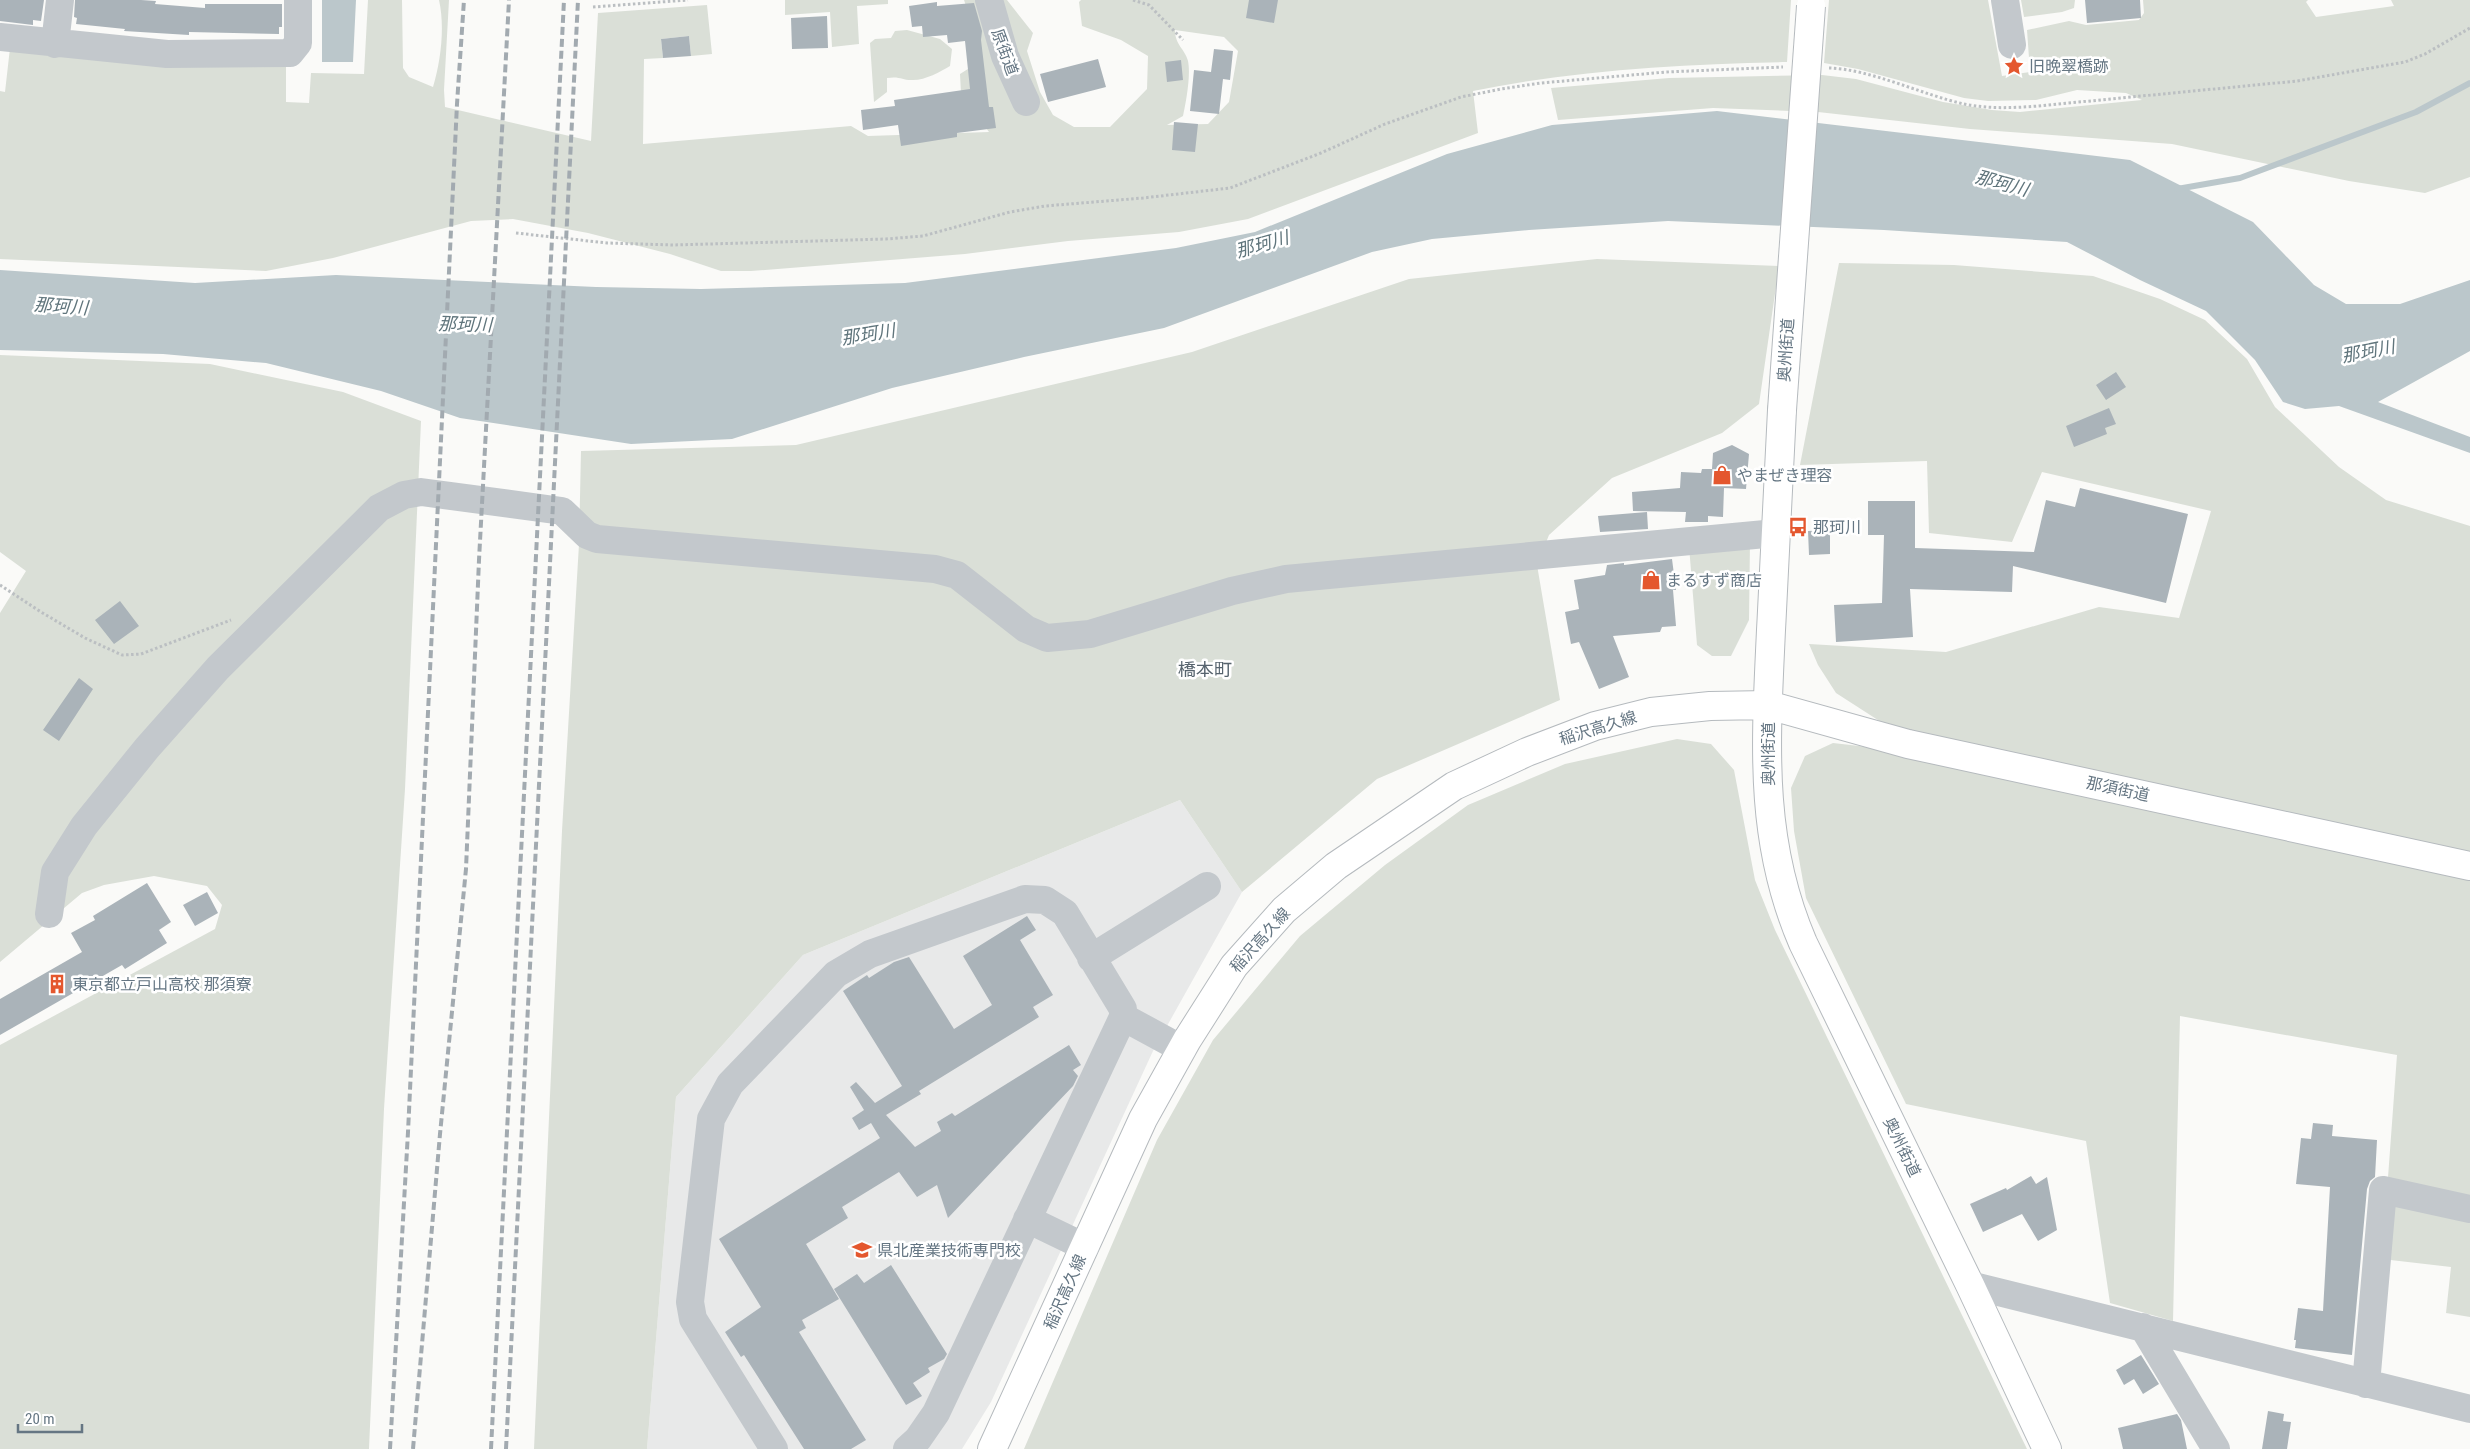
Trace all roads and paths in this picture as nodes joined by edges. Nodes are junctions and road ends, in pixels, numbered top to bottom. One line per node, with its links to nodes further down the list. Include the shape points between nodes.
1 (60, 0): 12 (street)
2 (298, 0): 12 (street, via 298,43 290,53 167,54)
3 (688, 0): 8 (path)
4 (989, 0): 16 (street, 原街道, via 1004,56)
5 (1133, 0): 11 (path, via 1149,5)
6 (2005, 0): 13 (street)
7 (1811, 3): 18 (main road, 奥州街道, bridge)
8 (592, 7)
9 (2470, 28): 15 (path, via 2405,62 2297,81 2030,107 1965,104 1850,71)
10 (0, 37): 12 (street)
11 (1183, 40)
12 (55, 44)
13 (2012, 45)
14 (1788, 68): 17 (path, via 1637,74 1541,82 1461,97 1385,124 1230,188 1045,206 923,236 673,245)
15 (1826, 68)
16 (1026, 102)
17 (516, 233)
18 (1776, 533): 21 (main road, 奥州街道); 24 (street, via 1286,579 1232,591 1090,634 1047,638 1026,629 958,575 935,569 597,539 587,535 562,511 421,492 379,508 218,668 146,748 84,826 55,872)
19 (0, 585): 20 (path, via 85,638 122,655 141,654)
20 (236, 618)
21 (1768, 704): 22 (main road, 那須街道, via 1908,744); 27 (main road, 稲沢高久線, via 1652,712 1595,726 1527,752 1454,786 1336,866 1284,910 1234,966); 31 (main road, 奥州街道, via 1767,787 1772,836 1791,914)
22 (2470, 866)
23 (1208, 886): 25 (street)
24 (49, 914)
25 (1091, 958): 26 (street, via 1122,1009); 35 (street, via 1065,913 1045,900 1025,899 870,954 836,974 730,1084 711,1119 690,1302 693,1319)
26 (1123, 1017): 27 (street); 29 (street)
27 (1182, 1049): 30 (main road, 稲沢高久線, via 1143,1119)
28 (2470, 1209): 33 (street, via 2384,1190)
29 (1027, 1219): 30 (street); 36 (street, via 936,1413)
30 (1085, 1248): 37 (main road, 稲沢高久線)
31 (1970, 1285): 32 (street); 38 (main road, 奥州街道)
32 (2143, 1328): 33 (street); 39 (street)
33 (2366, 1384): 34 (street)
34 (2470, 1409)
35 (774, 1449)
36 (907, 1449)
37 (992, 1449)
38 (2048, 1449)
39 (2216, 1449)

